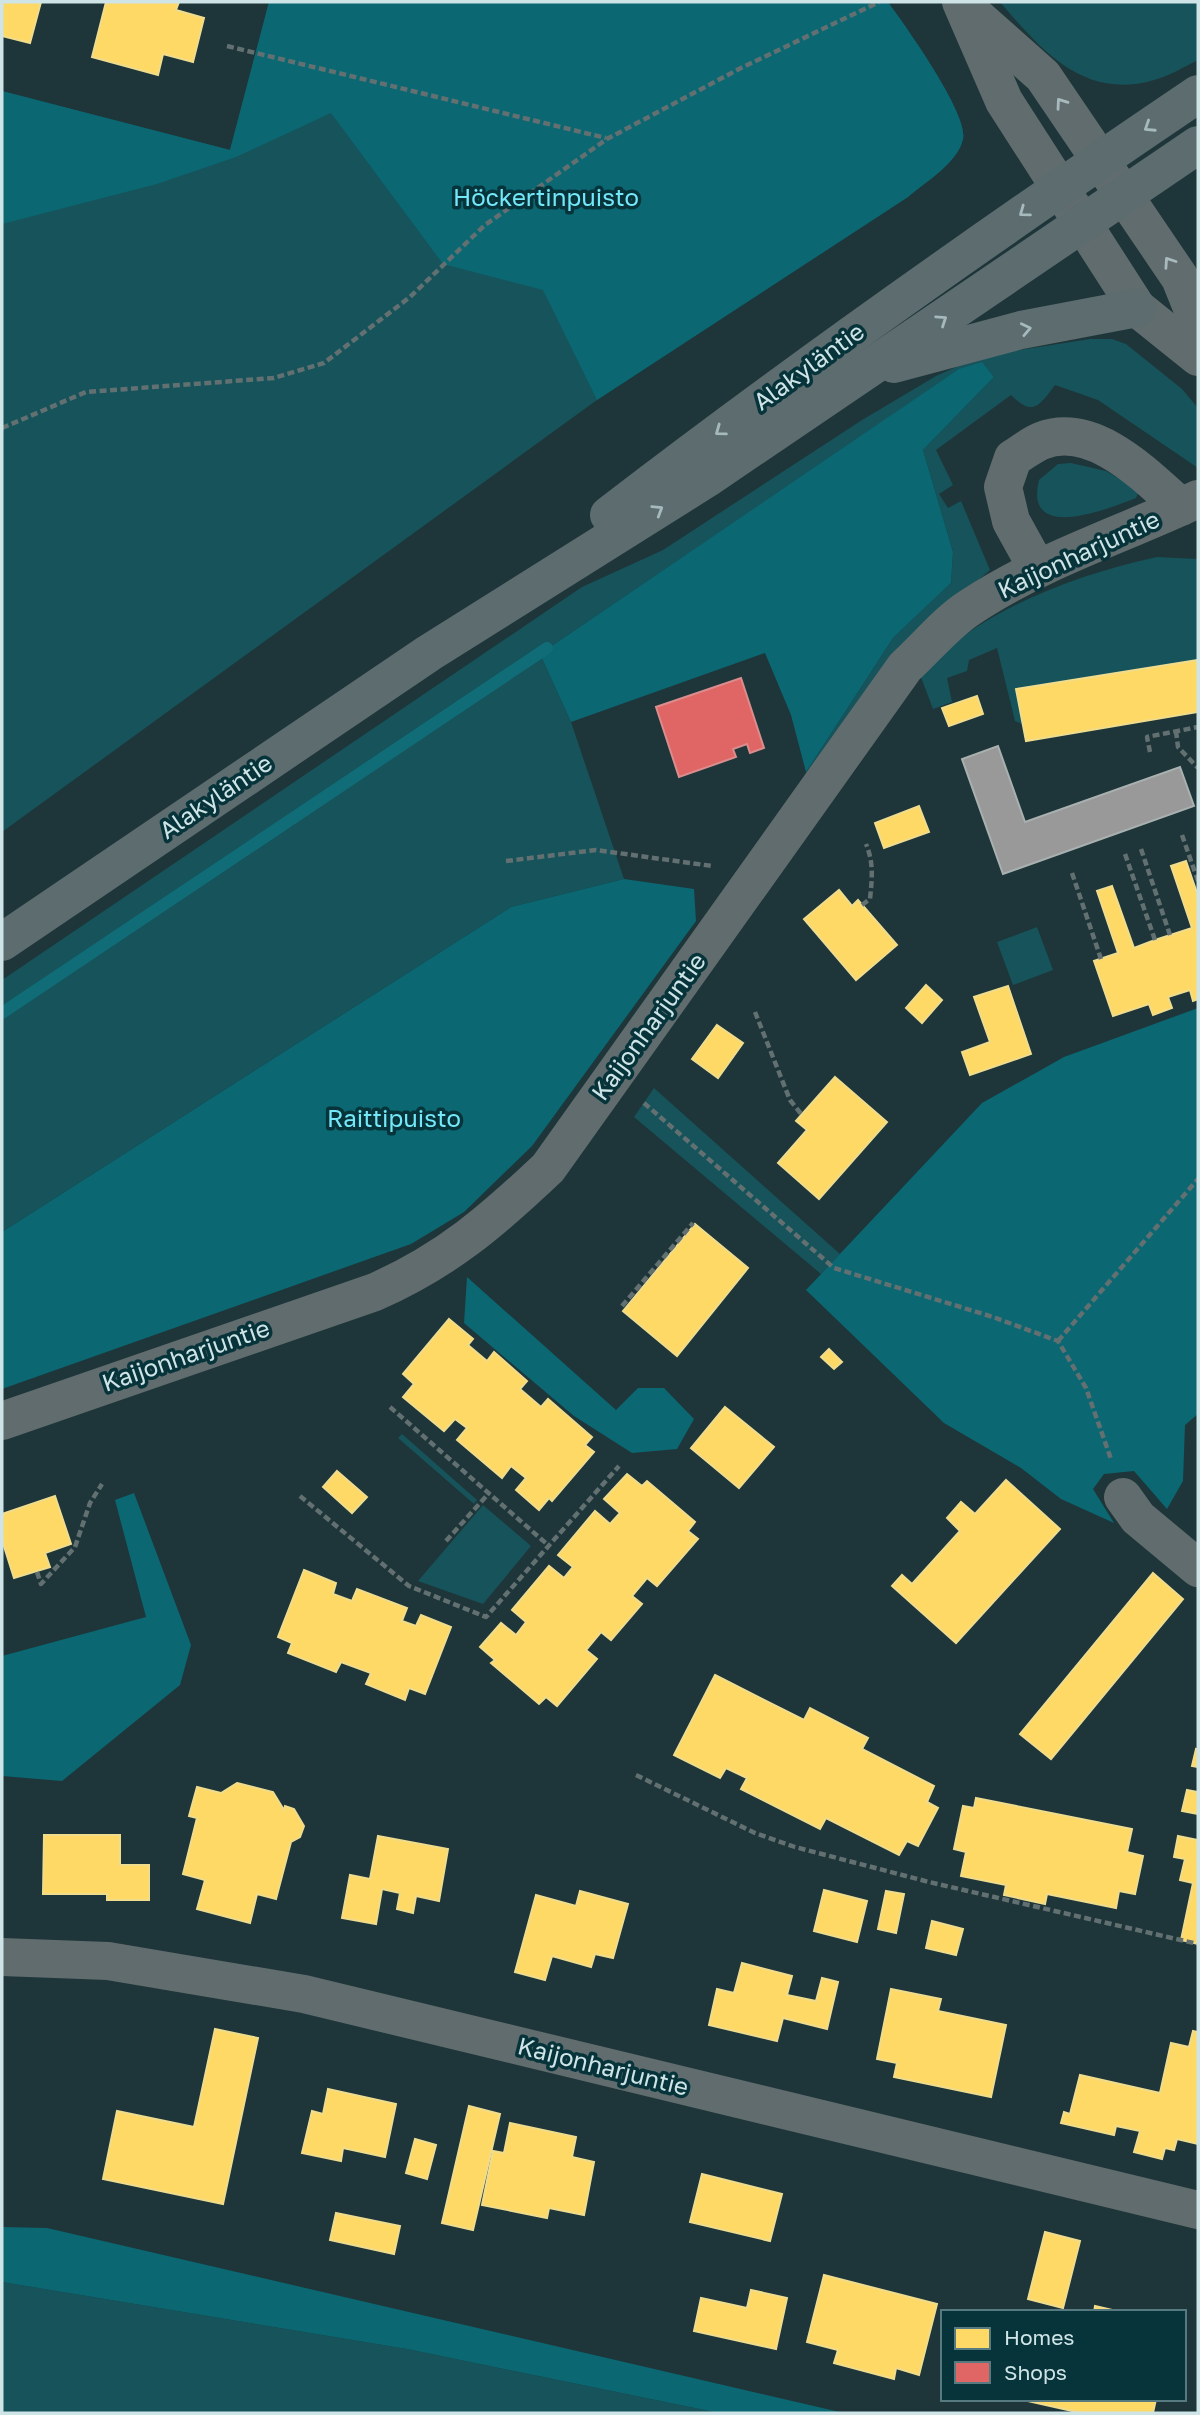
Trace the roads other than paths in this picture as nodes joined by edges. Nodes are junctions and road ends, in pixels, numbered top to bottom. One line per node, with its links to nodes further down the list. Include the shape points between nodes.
1 (962, 4): 4 (street, one-way to 1, via 1043,76); 5 (street, via 1004,102)
2 (1198, 94): 4 (main road, Alakyläntie, one-way to 4)
3 (1198, 145): 6 (main road, Alakyläntie)
4 (1100, 159): 5 (main road, Alakyläntie); 6 (street)
5 (1057, 188): 7 (street); 14 (main road, Alakyläntie, one-way to 14, via 688,453)
6 (1124, 196): 7 (main road, Alakyläntie); 9 (street, one-way to 6, via 1180,278)
7 (1082, 225): 8 (street); 11 (main road, Alakyläntie, one-way to 7)
8 (1137, 308): 10 (street); 11 (main road, one-way to 8, via 1021,330)
9 (1198, 323)
10 (1198, 356)
11 (865, 372): 14 (main road, Alakyläntie, one-way to 11, via 706,480)
12 (1190, 503): 13 (street, Kaijonharjuntie); 13 (street, via 1096,443 1042,440 1013,458 1003,487 1011,521)
13 (1037, 568): 16 (street, Kaijonharjuntie, via 966,609 905,667 548,1168 491,1223 420,1272 376,1292)
14 (429, 653): 15 (main road, Alakyläntie)
15 (2, 942)
16 (2, 1421)
17 (1123, 1497): 18 (street, via 1138,1518)
18 (1198, 1568)
19 (2, 1957): 20 (street, Kaijonharjuntie, via 108,1961 304,1994)
20 (1198, 2210)

